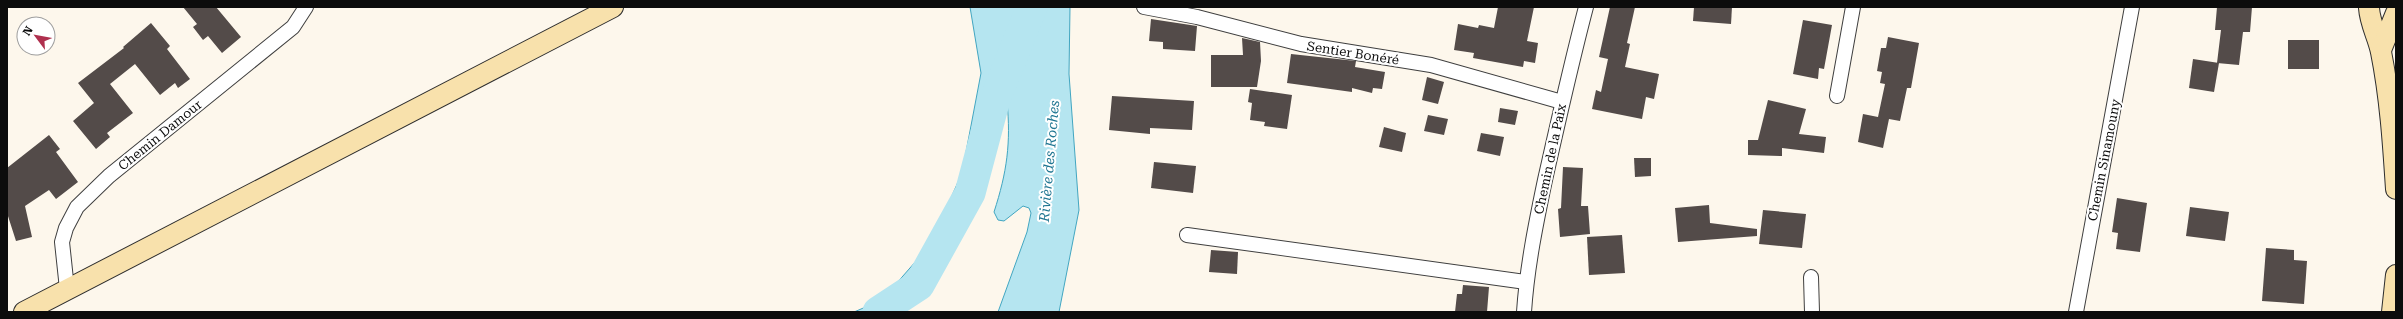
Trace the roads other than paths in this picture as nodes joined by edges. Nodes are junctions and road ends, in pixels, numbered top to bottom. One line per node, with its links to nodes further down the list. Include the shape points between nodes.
1 (306, 7): 18 (street, Chemin Damour, via 293,27 109,176 77,206 62,242)
2 (613, 7): 18 (main road)
3 (1144, 7): 12 (street, Sentier Bonéré, via 1197,17 1301,44 1431,65)
4 (1586, 7): 12 (street, Chemin de la Paix)
5 (1853, 7): 11 (street)
6 (2132, 7): 22 (street, Chemin Sinamouny)
7 (2368, 7): 8 (main road, via 2386,12); 10 (main road)
8 (2396, 9)
9 (2396, 13): 10 (main road)
10 (2381, 50): 13 (main road, via 2392,124)
11 (1837, 96)
12 (1562, 102): 17 (street, Chemin de la Paix)
13 (2396, 189)
14 (1187, 235): 17 (street)
15 (2396, 274): 23 (main road)
16 (1811, 277): 21 (street)
17 (1526, 282): 20 (street, Chemin de la Paix)
18 (67, 289): 19 (main road)
19 (24, 312)
20 (1524, 312)
21 (1812, 312)
22 (2076, 312)
23 (2392, 312)

